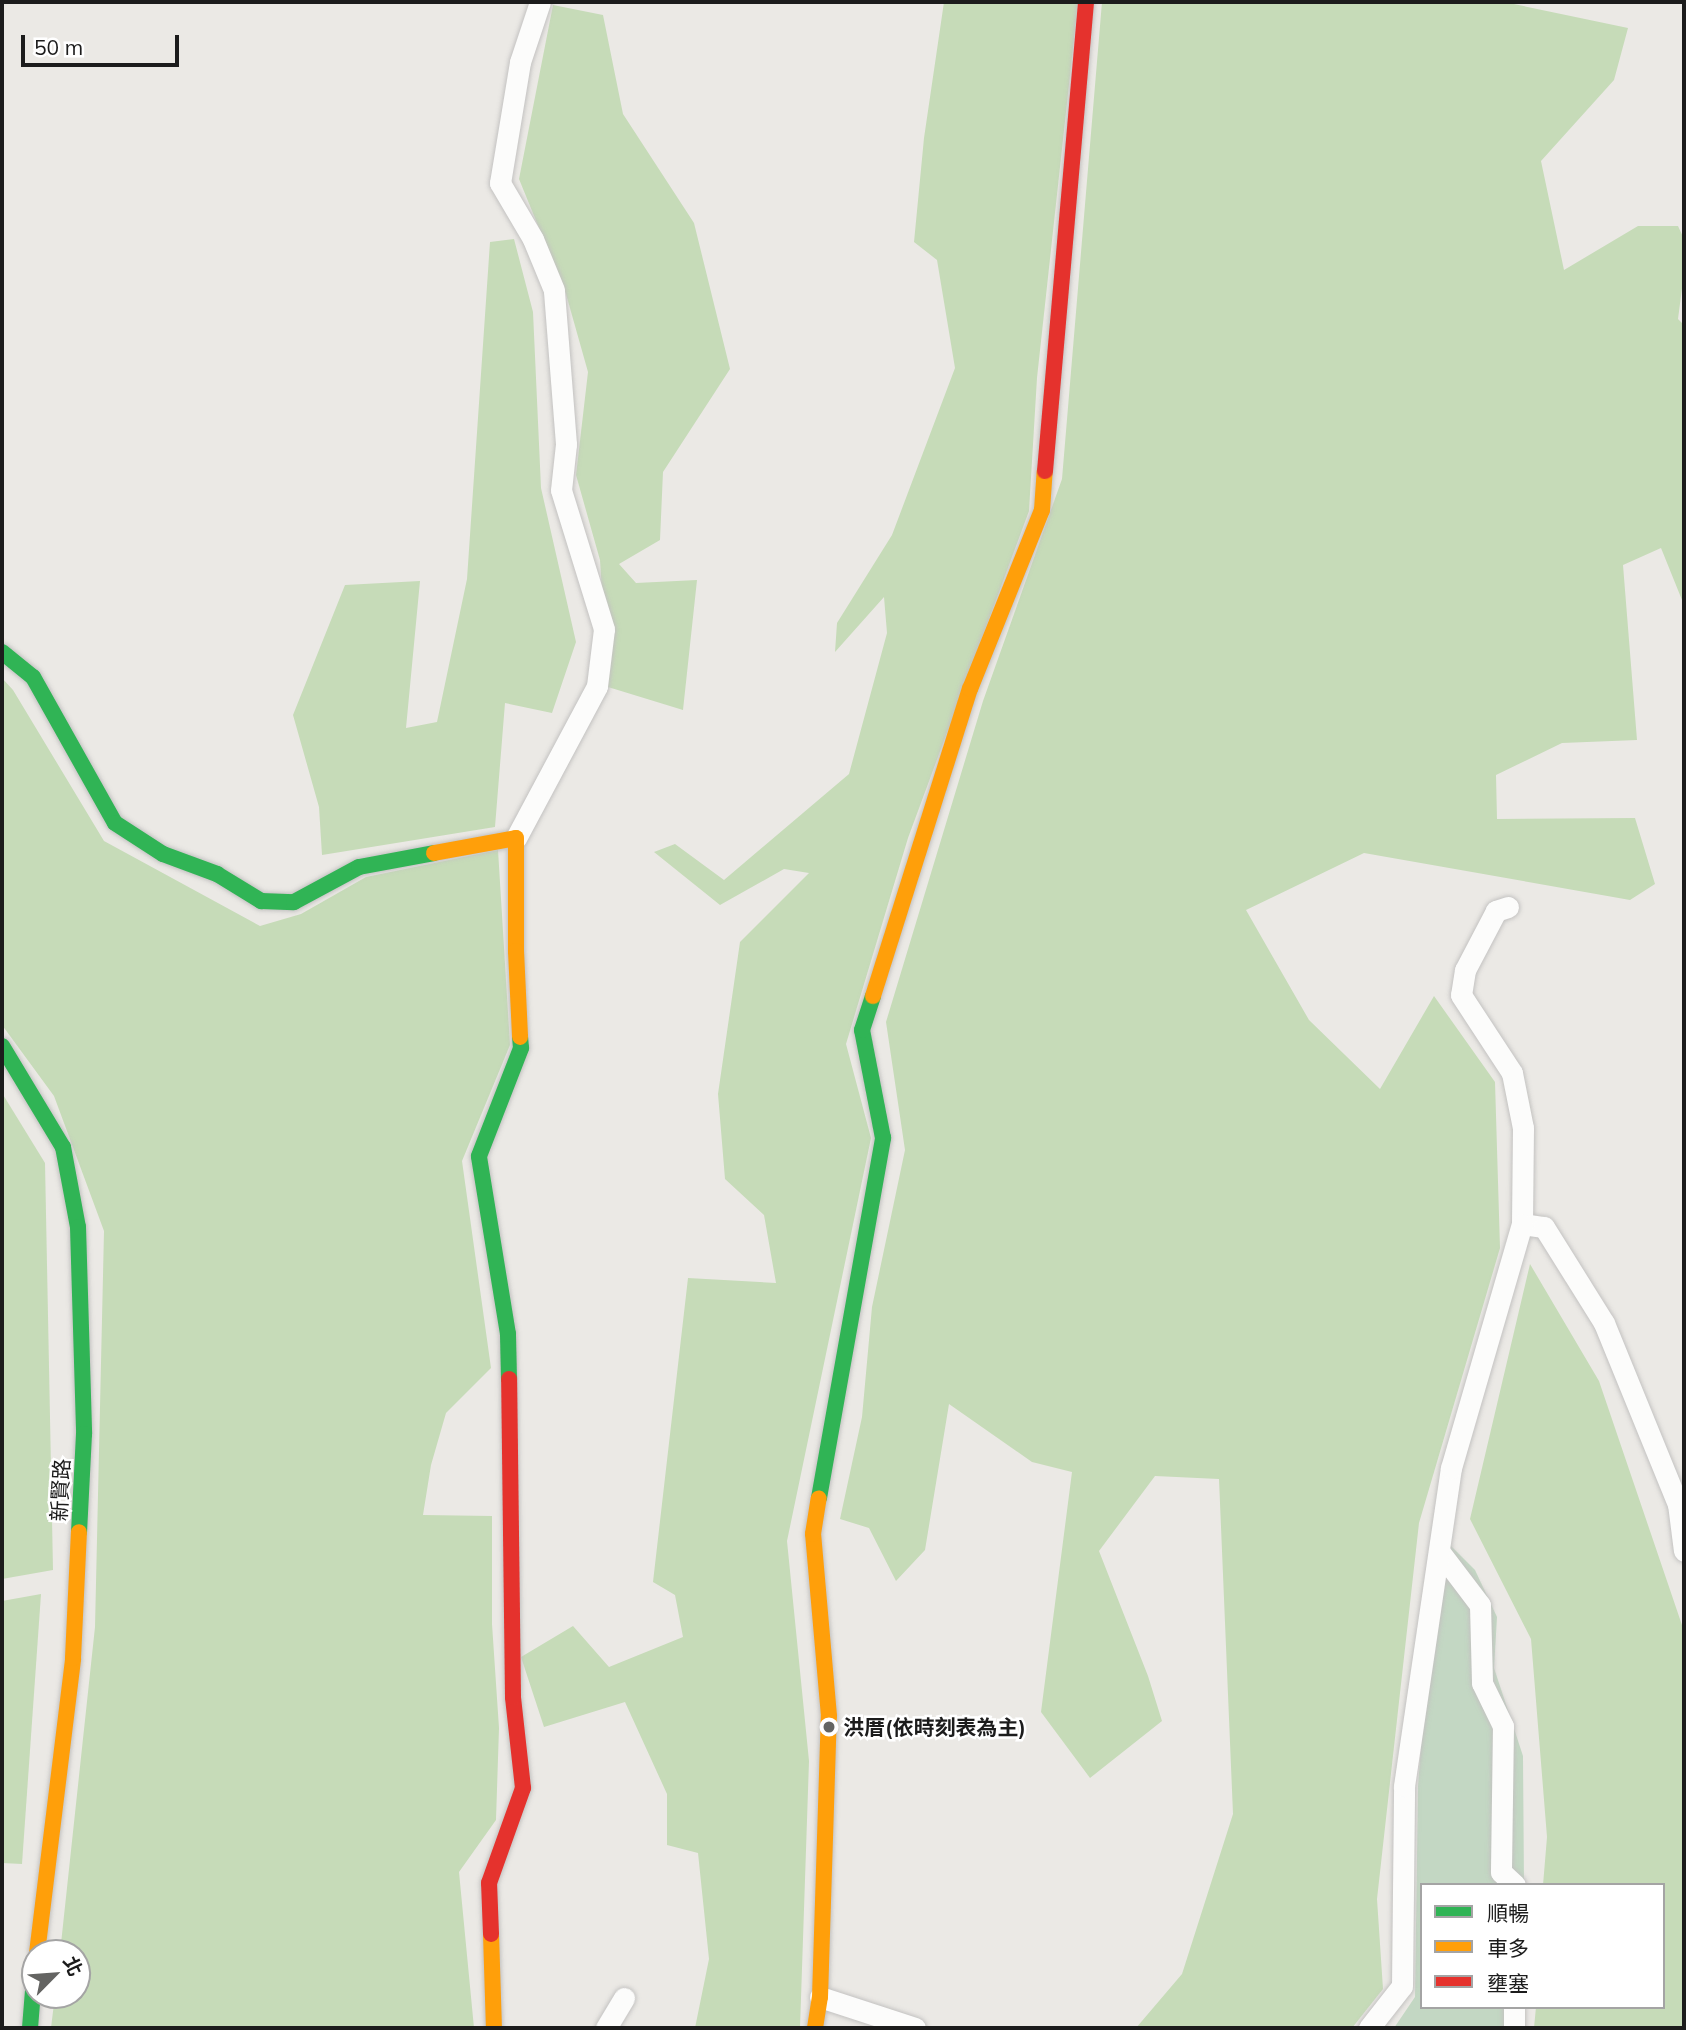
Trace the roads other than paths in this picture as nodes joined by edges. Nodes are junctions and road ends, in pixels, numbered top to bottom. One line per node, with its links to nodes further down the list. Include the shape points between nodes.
1 (540, 2): 4 (street, via 520,62 500,183 533,239 554,290 566,444 561,490 604,629 597,686)
2 (1086, 2): 12 (street, via 1042,510 970,689 862,1030 883,1138 813,1534 829,1716)
3 (2, 652): 4 (street, via 33,677 115,823 163,854 217,874 261,901 294,902 359,867)
4 (516, 838): 17 (street, via 521,1048 479,1156 508,1334 513,1697 523,1788 489,1883)
5 (1508, 907): 7 (street, via 1496,911 1465,970 1461,995 1511,1073 1523,1128)
6 (2, 1046): 11 (street, 新賢路, via 63,1147 79,1227 84,1434 73,1658)
7 (1522, 1223): 8 (street, via 1451,1468); 9 (street, via 1544,1227 1604,1323 1678,1504)
8 (1439, 1551): 10 (street, via 1480,1605 1482,1683 1503,1726 1501,1872); 21 (street, via 1404,1786 1402,1986)
9 (1684, 1551)
10 (1513, 1883)
11 (39, 1939)
12 (820, 1997): 19 (street); 20 (street)
13 (624, 1998): 18 (street)
14 (32, 2009): 16 (street)
15 (1514, 2009): 22 (street)
16 (30, 2028)
17 (494, 2028)
18 (606, 2028)
19 (815, 2028)
20 (915, 2028)
21 (1369, 2028)
22 (1514, 2028)

